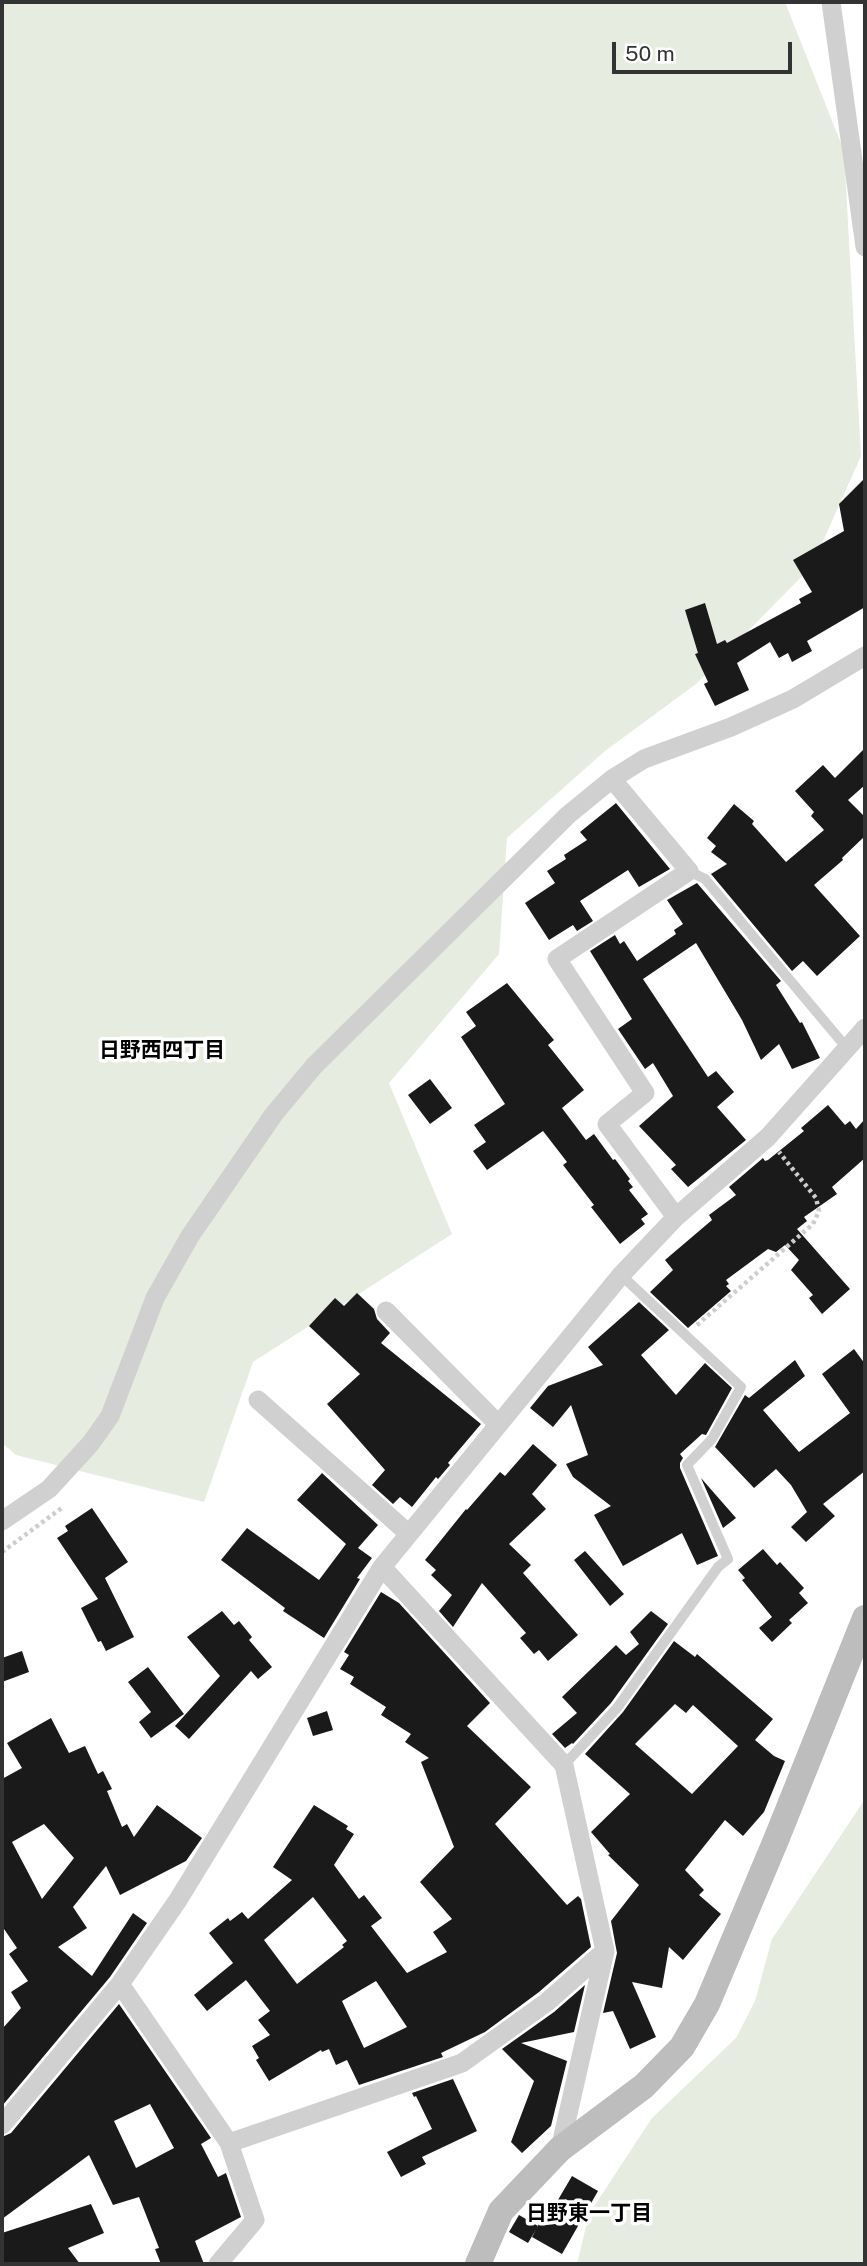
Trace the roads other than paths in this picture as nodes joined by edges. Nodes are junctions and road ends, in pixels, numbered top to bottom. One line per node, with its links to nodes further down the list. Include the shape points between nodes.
1 (831, 2): 2 (street)
2 (865, 247)
3 (865, 656): 4 (street, via 793,699 644,759)
4 (612, 779): 5 (street); 13 (street, via 568,814 314,1066 274,1114 190,1236 155,1298 110,1416 49,1489)
5 (689, 871): 7 (lane, via 705,879); 8 (street, via 557,959 645,1093 607,1124)
6 (865, 1028): 7 (street)
7 (846, 1048): 8 (street, via 768,1137)
8 (676, 1217): 9 (street)
9 (621, 1275): 12 (street); 17 (lane, via 741,1387 712,1439 687,1465 728,1559 617,1708)
10 (386, 1311): 12 (street)
11 (258, 1400): 14 (street)
12 (498, 1424): 14 (street)
13 (2, 1521)
14 (409, 1534): 15 (street)
15 (382, 1567): 17 (street); 19 (street, via 178,1900)
16 (865, 1618): 22 (street, via 712,1991 682,2047 644,2086)
17 (564, 1765): 18 (street)
18 (605, 1951): 21 (street, via 547,2002 462,2063); 22 (street)
19 (120, 1984): 20 (street); 21 (street)
20 (2, 2125)
21 (229, 2143): 23 (street, via 255,2220)
22 (560, 2149): 24 (street, via 501,2211)
23 (218, 2264)
24 (478, 2264)

